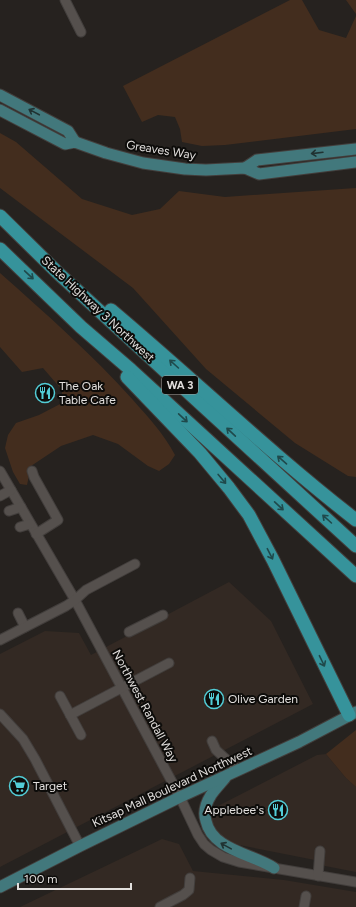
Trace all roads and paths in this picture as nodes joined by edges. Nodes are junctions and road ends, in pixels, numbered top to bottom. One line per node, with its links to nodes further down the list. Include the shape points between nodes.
1 (65, 0): 2 (street)
2 (82, 32)
3 (0, 95): 5 (main road, one-way to 3, via 68,130)
4 (0, 110): 5 (main road, Greaves Way, via 65,144)
5 (75, 142): 8 (main road, Greaves Way, via 149,164 206,170)
6 (356, 149): 8 (main road, Greaves Way, one-way to 8, via 258,160)
7 (356, 162): 8 (main road, Greaves Way, via 259,174)
8 (245, 168)
9 (3, 219): 14 (highway, one-way to 9); 24 (highway, State Highway 3 Northwest / WA 3, one-way to 9, via 69,283)
10 (0, 249): 11 (highway, State Highway 3 Northwest / WA 3, one-way to 11)
11 (81, 326): 26 (highway, State Highway 3 Northwest / WA 3, one-way to 26); 37 (highway, one-way to 37, via 200,453 243,505)
12 (0, 471): 15 (street, Northwest Randall Way)
13 (32, 471): 23 (street, via 58,520)
14 (300, 475): 19 (highway); 22 (highway)
15 (11, 490): 16 (street); 17 (street, Northwest Randall Way)
16 (0, 496)
17 (21, 507): 18 (street); 20 (street, Northwest Randall Way)
18 (9, 511)
19 (356, 520)
20 (30, 524): 21 (street); 23 (street, Northwest Randall Way)
21 (20, 527)
22 (356, 529)
23 (36, 534): 27 (street, Northwest Randall Way)
24 (356, 546)
25 (135, 564): 27 (street, via 86,590)
26 (356, 576)
27 (75, 600): 30 (street); 34 (street, Northwest Randall Way)
28 (18, 613): 30 (street)
29 (163, 615): 31 (street)
30 (25, 627): 32 (street)
31 (129, 632)
32 (0, 640)
33 (169, 663): 34 (street)
34 (122, 687): 38 (street); 43 (street, Northwest Randall Way)
35 (60, 696): 38 (street)
36 (0, 714): 44 (street, via 23,739 31,752)
37 (352, 714): 41 (main road, Kitsap Mall Boulevard Northwest)
38 (70, 715): 39 (street)
39 (81, 735)
40 (212, 741): 41 (street, via 216,750)
41 (238, 770): 42 (main road, Kitsap Mall Boulevard Northwest)
42 (226, 776): 43 (main road, Kitsap Mall Boulevard Northwest); 46 (main road, one-way to 42, via 225,846 207,826 204,810 211,795)
43 (180, 797): 44 (main road, Kitsap Mall Boulevard Northwest); 46 (street, Northwest Randall Way, via 198,835 211,850 239,862)
44 (80, 846): 50 (main road, Kitsap Mall Boulevard Northwest)
45 (320, 851): 47 (street)
46 (274, 868): 47 (street, Northwest Randall Way)
47 (318, 876): 49 (street, Northwest Randall Way)
48 (190, 878): 52 (street, via 189,890)
49 (356, 882)
50 (0, 887)
51 (306, 896): 53 (street)
52 (160, 907)
53 (304, 907)

